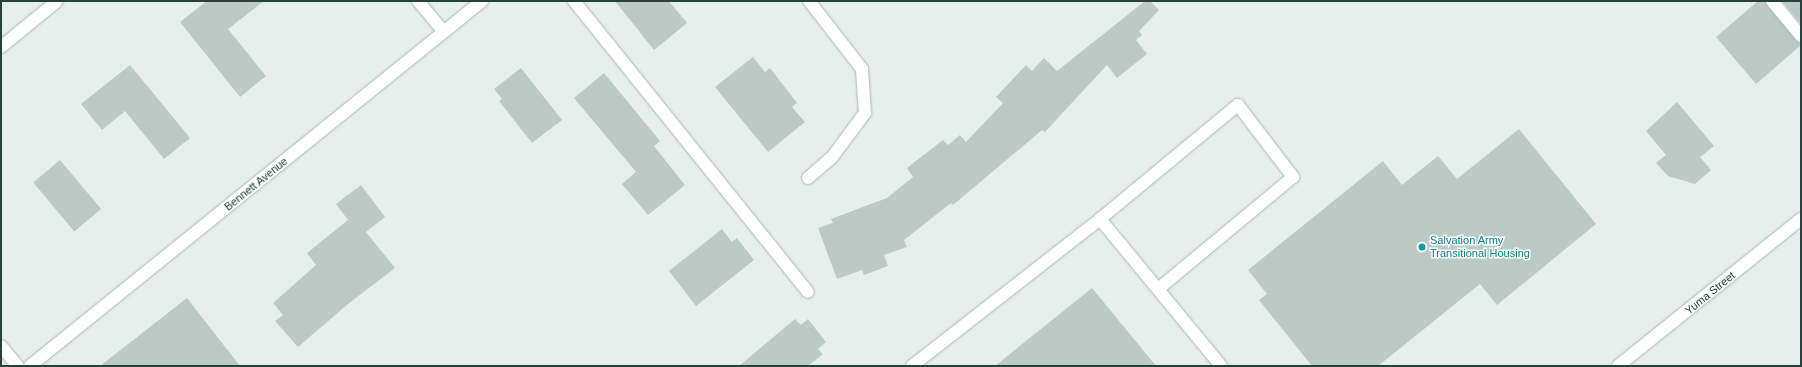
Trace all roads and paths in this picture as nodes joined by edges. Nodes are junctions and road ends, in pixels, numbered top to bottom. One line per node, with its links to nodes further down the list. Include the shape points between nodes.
1 (57, 1): 9 (street)
2 (418, 1): 7 (street)
3 (482, 1): 7 (street, Bennett Avenue)
4 (574, 1): 14 (street)
5 (809, 1): 10 (street, via 862,69 865,112 833,156)
6 (1772, 1): 8 (street)
7 (444, 32): 17 (street, Bennett Avenue)
8 (1801, 36)
9 (1, 47)
10 (808, 178)
11 (1100, 219): 13 (street); 13 (street, via 1238,105 1293,177); 18 (street)
12 (1800, 221): 20 (street, Yuma Street)
13 (1158, 289): 19 (street)
14 (808, 292)
15 (1, 346): 16 (street)
16 (18, 366)
17 (30, 366)
18 (912, 366)
19 (1221, 366)
20 (1618, 366)

